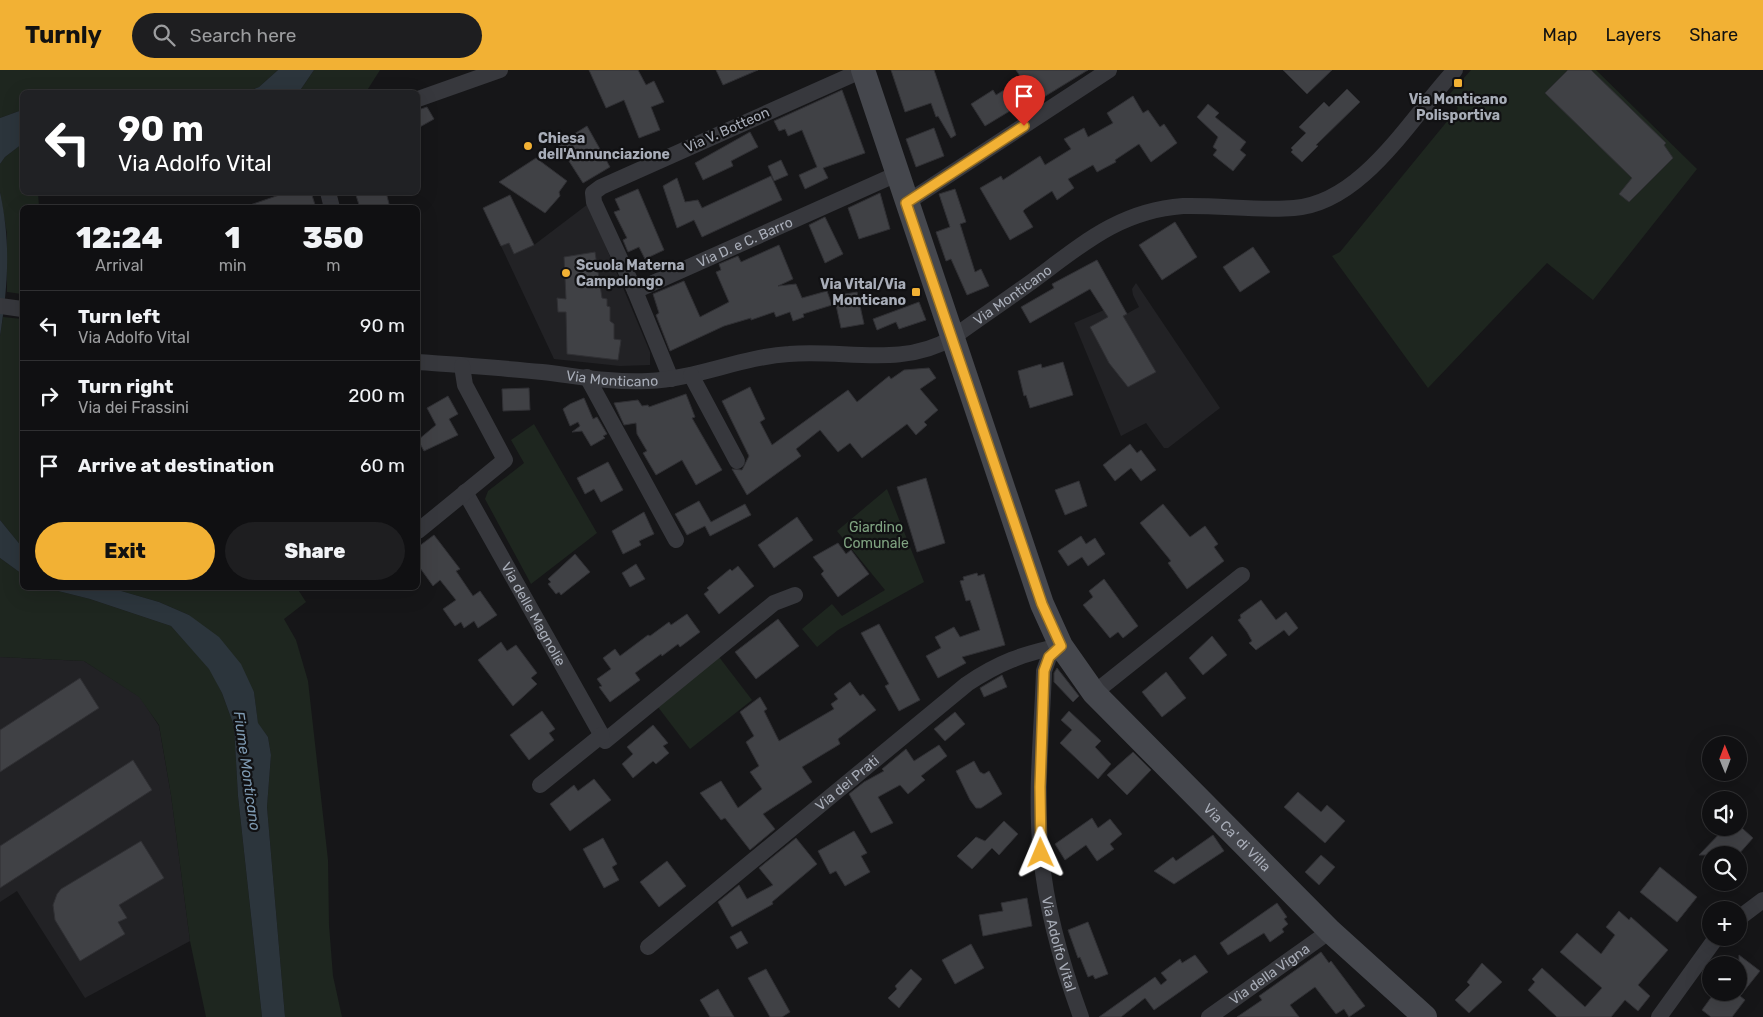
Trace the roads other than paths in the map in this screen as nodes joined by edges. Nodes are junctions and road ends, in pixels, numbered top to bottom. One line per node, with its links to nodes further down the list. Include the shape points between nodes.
1 (500, 70): 5 (street)
2 (863, 70): 6 (street); 8 (street, Via V. Botteon, via 601,187 594,193 594,202)
3 (1109, 70): 7 (street)
4 (1455, 70): 11 (street, Via Monticano, via 1379,159 1344,192 1326,201 1296,208 1183,206 1128,218 1091,237)
5 (420, 98)
6 (897, 174): 7 (street); 8 (street, Via D. e C. Barro)
7 (906, 203): 11 (street)
8 (635, 291): 16 (street)
9 (0, 306): 10 (street)
10 (20, 309)
11 (952, 338): 14 (street, Via Monticano, via 940,345 889,356 788,354); 23 (street, via 1042,604)
12 (420, 362): 13 (street, Via Monticano)
13 (462, 366): 15 (street, Via Monticano); 18 (street, via 465,386 505,460)
14 (691, 375): 16 (street, Via Monticano); 17 (street)
15 (587, 377): 16 (street, Via Monticano, via 623,381); 20 (street)
16 (670, 379)
17 (737, 461)
18 (465, 492): 19 (street); 25 (street, Via delle Magnolie)
19 (420, 529)
20 (676, 540)
21 (1242, 575): 24 (street)
22 (796, 595): 25 (street, via 774,603 604,740)
23 (1061, 646): 24 (street, Via Ca' di Villa); 31 (street, Via dei Prati, via 1014,658 992,667 967,684); 32 (street, Via Adolfo Vital, via 1049,657 1044,671 1041,853 1054,929)
24 (1094, 692): 29 (street, Via Ca' di Villa)
25 (602, 735): 26 (street)
26 (540, 785)
27 (1763, 900): 28 (street)
28 (1747, 912)
29 (1330, 932): 33 (street, Via della Vigna); 34 (street, Via Ca' di Villa)
30 (1710, 946): 35 (street)
31 (648, 947)
32 (1081, 1017)
33 (1208, 1017)
34 (1425, 1017)
35 (1658, 1017)

